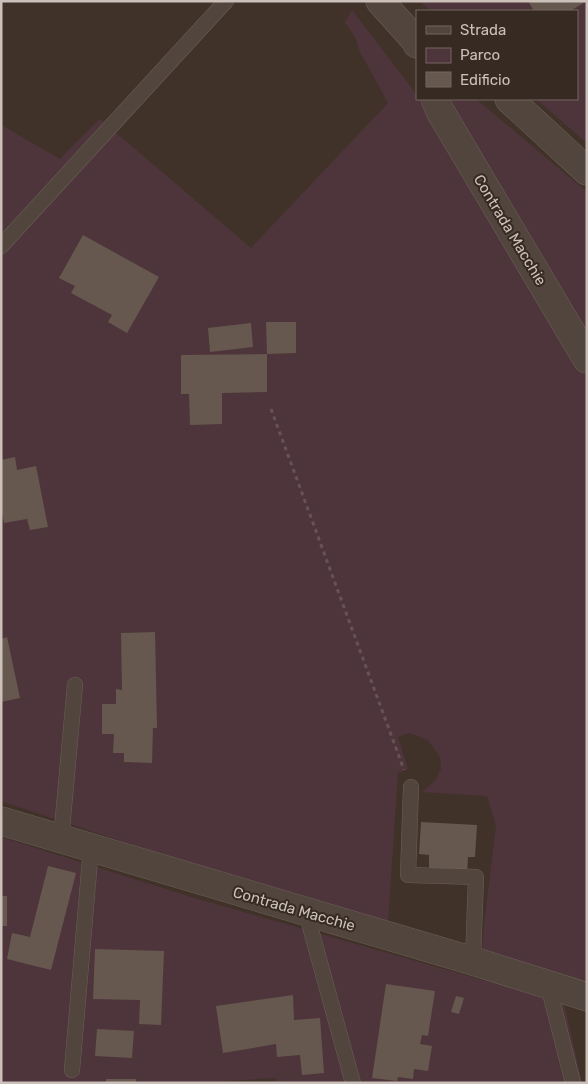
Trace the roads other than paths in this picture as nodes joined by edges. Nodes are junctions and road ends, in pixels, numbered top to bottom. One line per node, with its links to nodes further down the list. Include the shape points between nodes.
1 (226, 1): 7 (lane)
2 (380, 1): 3 (street)
3 (416, 42)
4 (435, 100): 8 (street, Contrada Macchie)
5 (510, 100): 6 (street)
6 (587, 171)
7 (1, 246)
8 (587, 359)
9 (75, 685): 12 (lane)
10 (411, 787): 15 (lane, via 408,874 476,877)
11 (1, 821): 12 (street, Contrada Macchie)
12 (61, 840): 13 (street, Contrada Macchie)
13 (90, 848): 14 (street, Contrada Macchie); 18 (lane)
14 (306, 912): 15 (street, Contrada Macchie); 19 (lane)
15 (473, 961): 16 (street, Contrada Macchie)
16 (548, 985): 17 (street, Contrada Macchie); 20 (lane)
17 (587, 997)
18 (72, 1070)
19 (353, 1083)
20 (573, 1083)

